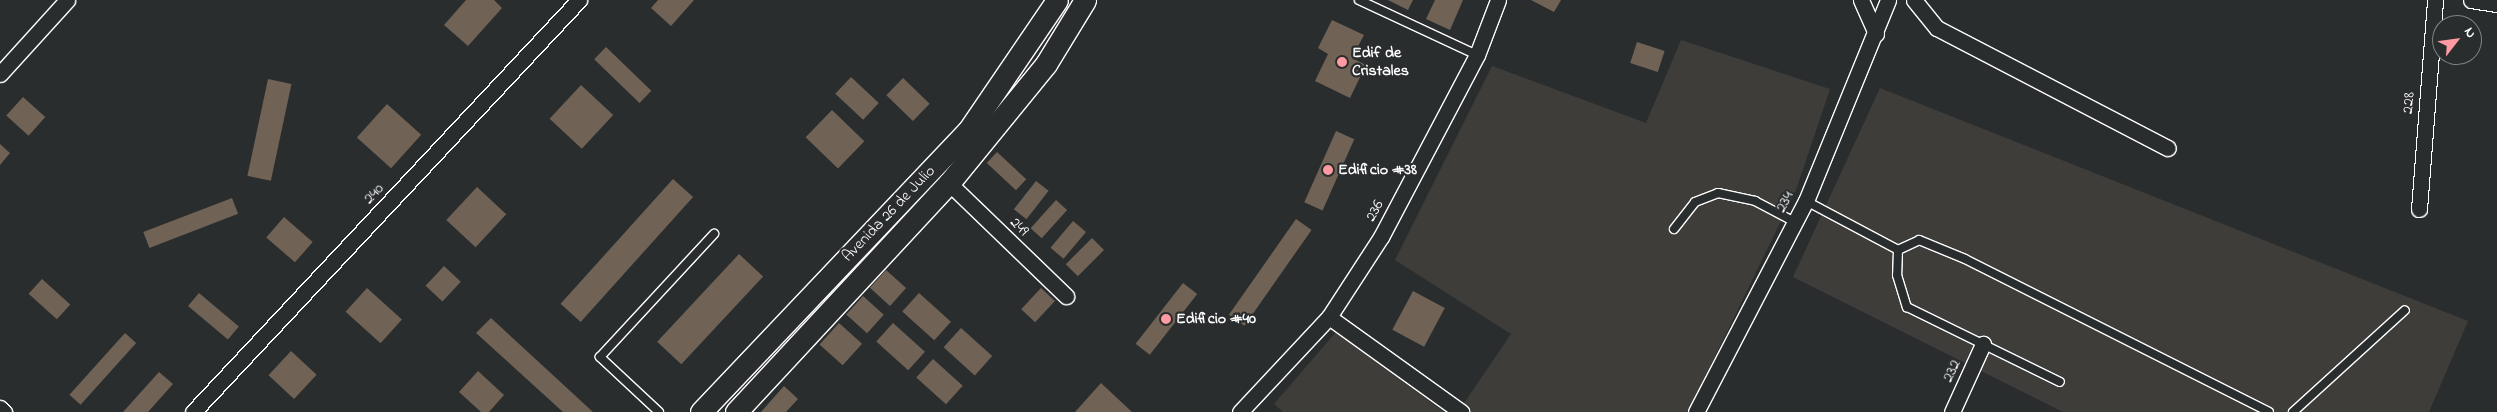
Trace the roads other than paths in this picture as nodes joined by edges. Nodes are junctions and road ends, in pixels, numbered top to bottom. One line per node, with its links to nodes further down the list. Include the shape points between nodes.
1 (68, 0): 15 (street)
2 (579, 0): 31 (street, 240)
3 (1057, 0): 33 (street, Avenida 26 de Julio, via 968,130)
4 (1085, 0): 17 (street, Avenida 26 de Julio, via 1046,64)
5 (1359, 0): 14 (lane)
6 (1498, 0): 14 (street, 236)
7 (1861, 0): 13 (street)
8 (1888, 0): 13 (street, 234)
9 (1914, 0): 16 (street, via 1938,28)
10 (2435, 0): 19 (street, 228)
11 (2471, 0): 12 (street)
12 (2497, 4)
13 (1876, 34): 18 (street, 234)
14 (1477, 55): 26 (street, 236, via 1381,237)
15 (0, 74)
16 (2168, 148)
17 (949, 183): 24 (street, 249); 34 (street, Avenida 26 de Julio)
18 (1806, 201): 20 (street, 234); 23 (lane)
19 (2419, 209)
20 (1795, 222): 21 (lane, via 1756,201 1718,193 1695,202); 37 (street, 234)
21 (1674, 229)
22 (714, 234): 32 (lane, via 600,357)
23 (1898, 250): 27 (lane, via 1897,275 1907,307); 39 (lane, via 1919,240 1965,259)
24 (1066, 296)
25 (2404, 310): 40 (lane)
26 (1329, 317): 35 (street, 236); 36 (street)
27 (1984, 344): 28 (lane); 38 (street, 232)
28 (2060, 382)
29 (0, 408): 30 (street)
30 (4, 412)
31 (194, 412)
32 (659, 412)
33 (701, 412)
34 (736, 412)
35 (1240, 412)
36 (1461, 412)
37 (1696, 412)
38 (1952, 412)
39 (2269, 412)
40 (2293, 412)

